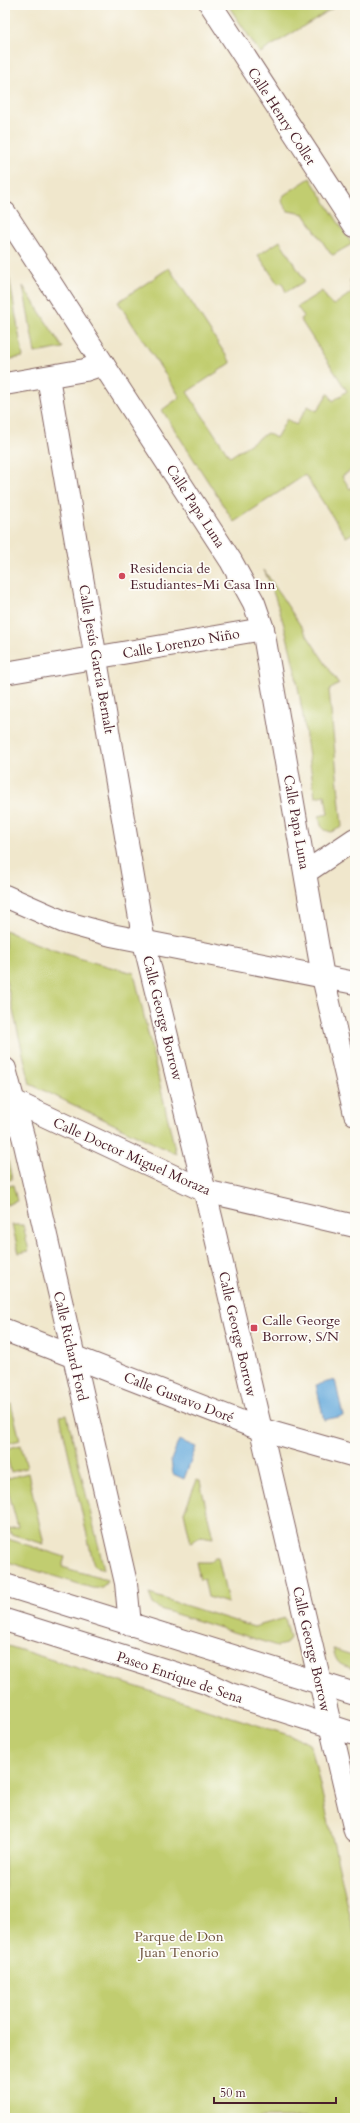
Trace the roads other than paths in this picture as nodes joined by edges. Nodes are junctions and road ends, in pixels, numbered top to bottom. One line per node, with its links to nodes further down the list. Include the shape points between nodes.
1 (211, 5): 3 (street, Calle Henry Collet)
2 (5, 213): 4 (street, Calle Papa Luna)
3 (355, 226)
4 (103, 364): 5 (street); 7 (street, Calle Papa Luna, via 231,561 254,603)
5 (48, 377): 6 (street); 8 (street, Calle Jesús García Bernalt)
6 (5, 384)
7 (263, 629): 8 (street, Calle Lorenzo Niño); 11 (street, Calle Papa Luna)
8 (96, 658): 9 (street, Calle Lorenzo Niño); 13 (street, Calle Jesús García Bernalt)
9 (5, 673)
10 (355, 839): 11 (street)
11 (306, 872): 14 (street, Calle Papa Luna)
12 (5, 896): 13 (street, via 64,922)
13 (144, 942): 14 (street); 19 (street, Calle George Borrow)
14 (323, 977): 15 (street); 18 (street, Calle Papa Luna)
15 (355, 983)
16 (5, 1069): 17 (street, Calle Richard Ford)
17 (9, 1099): 19 (street, Calle Doctor Miguel Moraza); 22 (street, Calle Richard Ford)
18 (355, 1114)
19 (205, 1191): 20 (street, Calle Doctor Miguel Moraza); 23 (street, Calle George Borrow)
20 (355, 1226)
21 (5, 1330): 22 (street, Calle Gustavo Doré)
22 (73, 1356): 23 (street, Calle Gustavo Doré); 27 (street, Calle Richard Ford, via 126,1583)
23 (260, 1429): 24 (street, Calle Gustavo Doré); 28 (street, Calle George Borrow)
24 (355, 1456)
25 (5, 1585): 27 (street)
26 (5, 1620): 30 (street, Paseo Enrique de Sena, via 206,1683 230,1694)
27 (130, 1625): 28 (street)
28 (320, 1684): 29 (street); 30 (street, Calle George Borrow)
29 (355, 1694)
30 (330, 1726): 31 (street, Paseo Enrique de Sena); 32 (street, Calle George Borrow)
31 (355, 1734)
32 (355, 1831)

